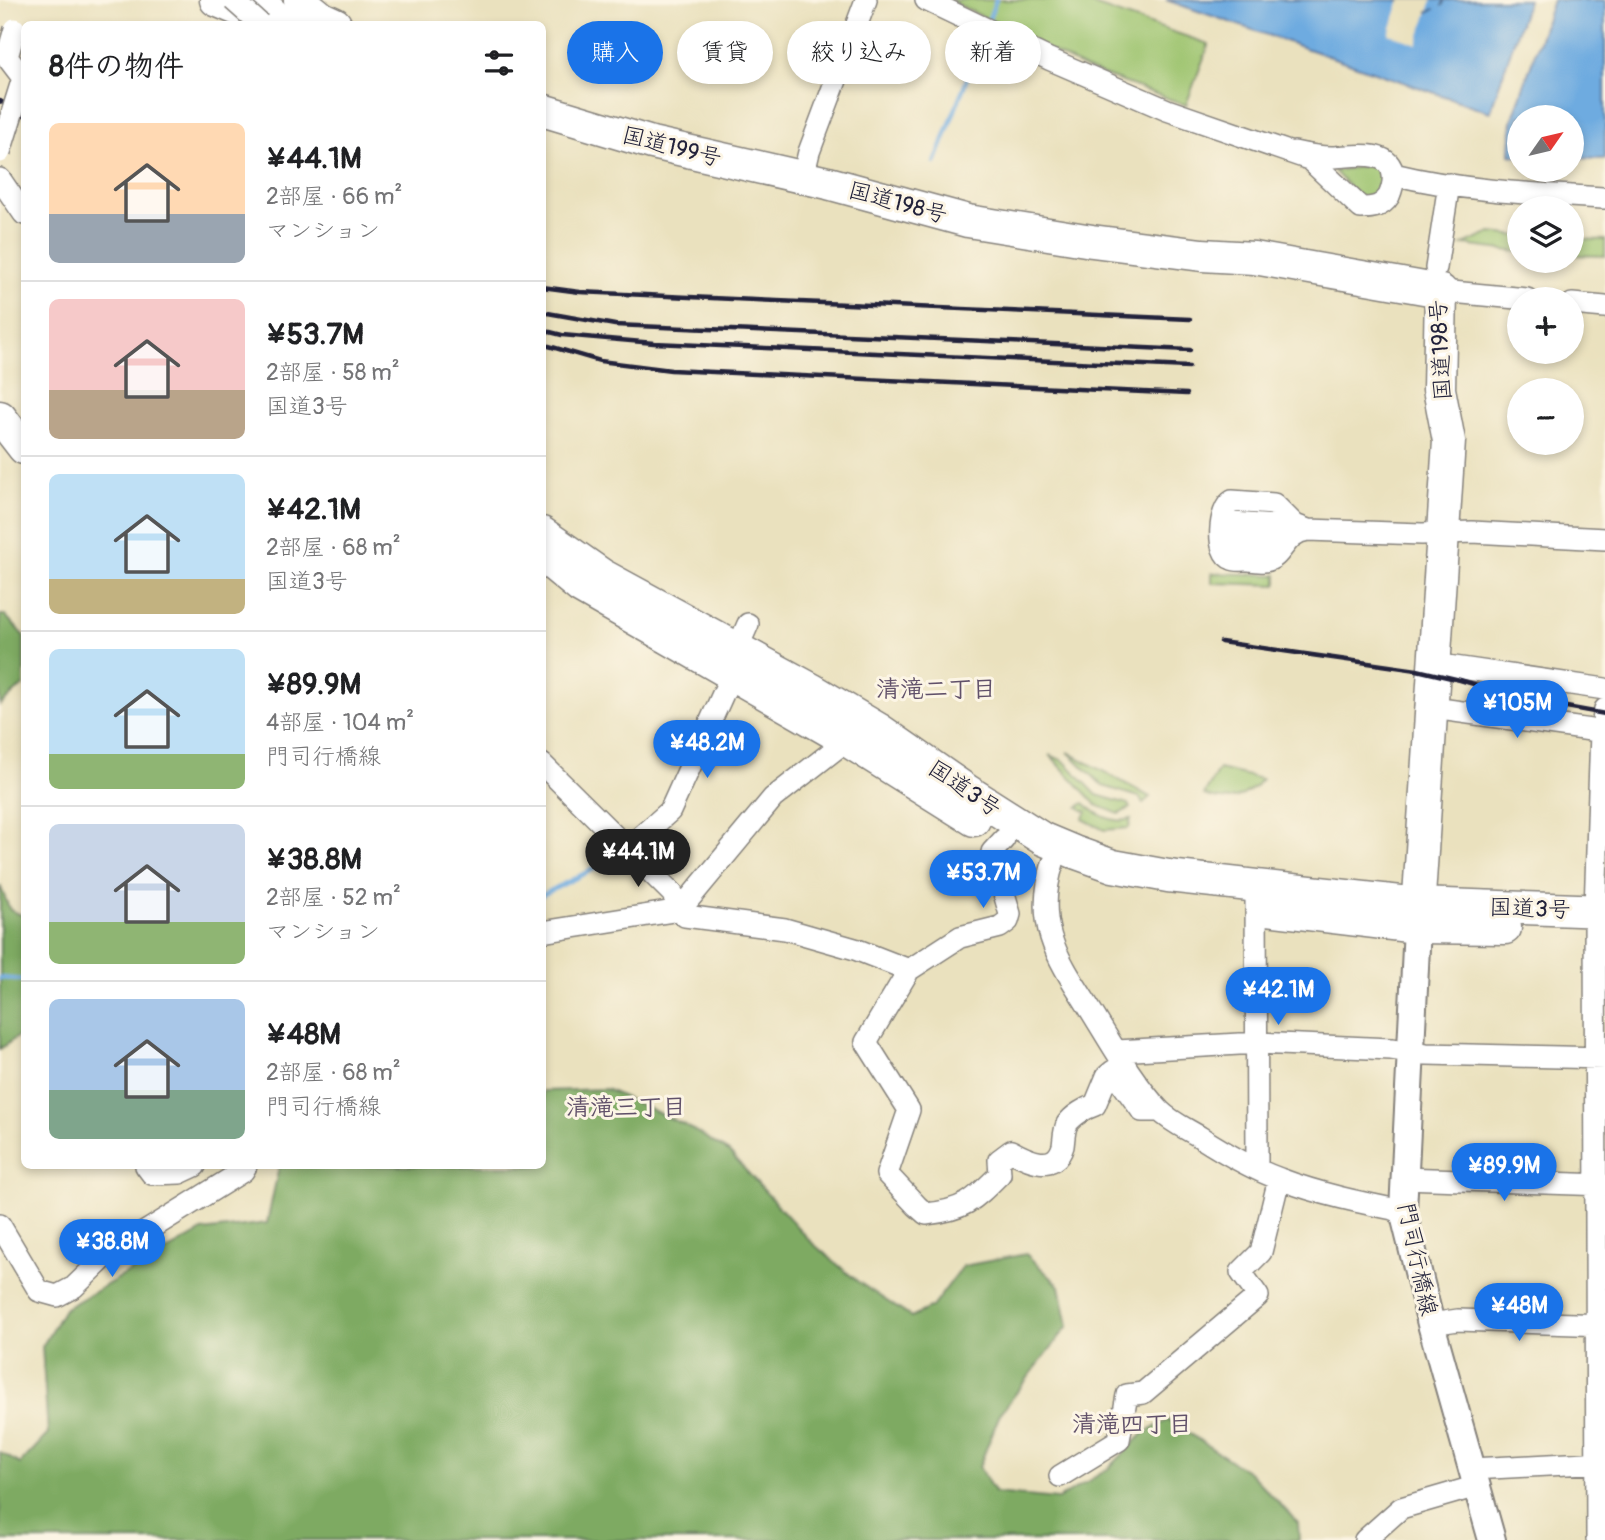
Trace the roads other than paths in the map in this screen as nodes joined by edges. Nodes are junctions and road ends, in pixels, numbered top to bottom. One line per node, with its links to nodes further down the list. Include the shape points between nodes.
1 (216, 0): 8 (highway)
2 (233, 0): 7 (street, bridge)
3 (266, 0): 9 (street)
4 (300, 0): 10 (highway)
5 (866, 0): 18 (street)
6 (926, 0): 16 (street, via 1167,110)
7 (257, 21)
8 (266, 21)
9 (288, 21)
10 (328, 21)
11 (15, 29): 12 (street, bridge, via 7,57)
12 (21, 75)
13 (21, 84): 15 (street, bridge)
14 (546, 111): 18 (highway, 国道199号, via 652,143)
15 (0, 152)
16 (1294, 152): 17 (street, via 1376,156 1387,162); 17 (street, via 1322,169 1361,208 1385,202)
17 (1393, 174): 20 (street)
18 (803, 177): 23 (highway, 国道198号, via 968,220 1092,241)
19 (0, 179): 22 (street)
20 (1449, 184): 21 (street); 23 (street)
21 (1605, 198)
22 (21, 210)
23 (1439, 279): 24 (street); 30 (highway, 国道198号, via 1439,388 1449,441)
24 (1507, 294)
25 (1584, 305): 26 (street)
26 (1605, 307)
27 (0, 417): 28 (highway)
28 (21, 444)
29 (1308, 530): 30 (street); 31 (street, via 1295,525 1274,504 1238,500 1223,510); 34 (street, via 1294,533)
30 (1443, 532): 33 (street); 37 (highway, 国道198号)
31 (1222, 534): 34 (street, via 1231,523 1274,526 1283,533); 34 (street, via 1221,549 1232,560 1265,561)
32 (546, 536): 36 (highway, 国道3号, via 602,575)
33 (1605, 539)
34 (1284, 547)
35 (546, 559): 36 (highway, 国道3号, via 580,587)
36 (739, 649): 41 (highway, 国道3号); 45 (street, via 670,811)
37 (1434, 664): 38 (street); 39 (highway, 国道198号)
38 (1605, 689)
39 (1433, 708): 42 (street); 49 (highway, 国道198号)
40 (1605, 709): 42 (street)
41 (857, 731): 44 (highway, 国道3号); 47 (highway, 国道3号, via 1043,839 1113,866); 48 (street, via 773,798)
42 (1603, 732): 50 (street)
43 (546, 768): 45 (street)
44 (1004, 839): 46 (highway, 国道3号); 52 (street, via 992,852 1010,914 1008,921 960,937)
45 (628, 848): 48 (street, via 672,893)
46 (1053, 863): 47 (highway, 国道3号, via 1165,898); 54 (street, via 1044,899 1050,939)
47 (1256, 897): 49 (highway, 国道3号); 53 (street)
48 (680, 910): 51 (street); 52 (street, via 692,918 785,929)
49 (1418, 916): 50 (highway, 国道3号); 55 (main road, 門司行橋線)
50 (1600, 920): 56 (street)
51 (546, 931)
52 (909, 970): 57 (street, via 866,1042 909,1110 887,1174 926,1214 950,1211 975,1199 1000,1174 999,1160 1011,1151 1041,1164 1054,1159 1061,1152 1067,1125 1095,1105 1113,1071 1142,1111)
53 (1257, 1043): 54 (street); 55 (street); 58 (street)
54 (1117, 1051): 57 (street)
55 (1418, 1053): 56 (street); 62 (main road, 門司行橋線)
56 (1598, 1054): 64 (street, via 1594,1081)
57 (1160, 1111): 58 (street)
58 (1256, 1167): 63 (street)
59 (148, 1169): 60 (street, via 152,1174)
60 (189, 1169)
61 (244, 1169): 66 (street, via 105,1256 74,1287 57,1296 39,1291)
62 (1404, 1178): 64 (street); 65 (main road, 門司行橋線)
63 (1279, 1179): 65 (street); 70 (street, via 1261,1252 1241,1272 1258,1296 1143,1393 1127,1395 1119,1440)
64 (1600, 1185): 68 (street)
65 (1403, 1211): 67 (main road, 門司行橋線)
66 (0, 1225)
67 (1431, 1324): 68 (street, via 1458,1320); 71 (main road, 門司行橋線)
68 (1600, 1324): 69 (street)
69 (1601, 1462): 71 (street); 74 (street)
70 (1059, 1476)
71 (1475, 1477): 72 (street, via 1401,1508); 73 (main road, 門司行橋線)
72 (1364, 1540)
73 (1492, 1540)
74 (1597, 1540)

